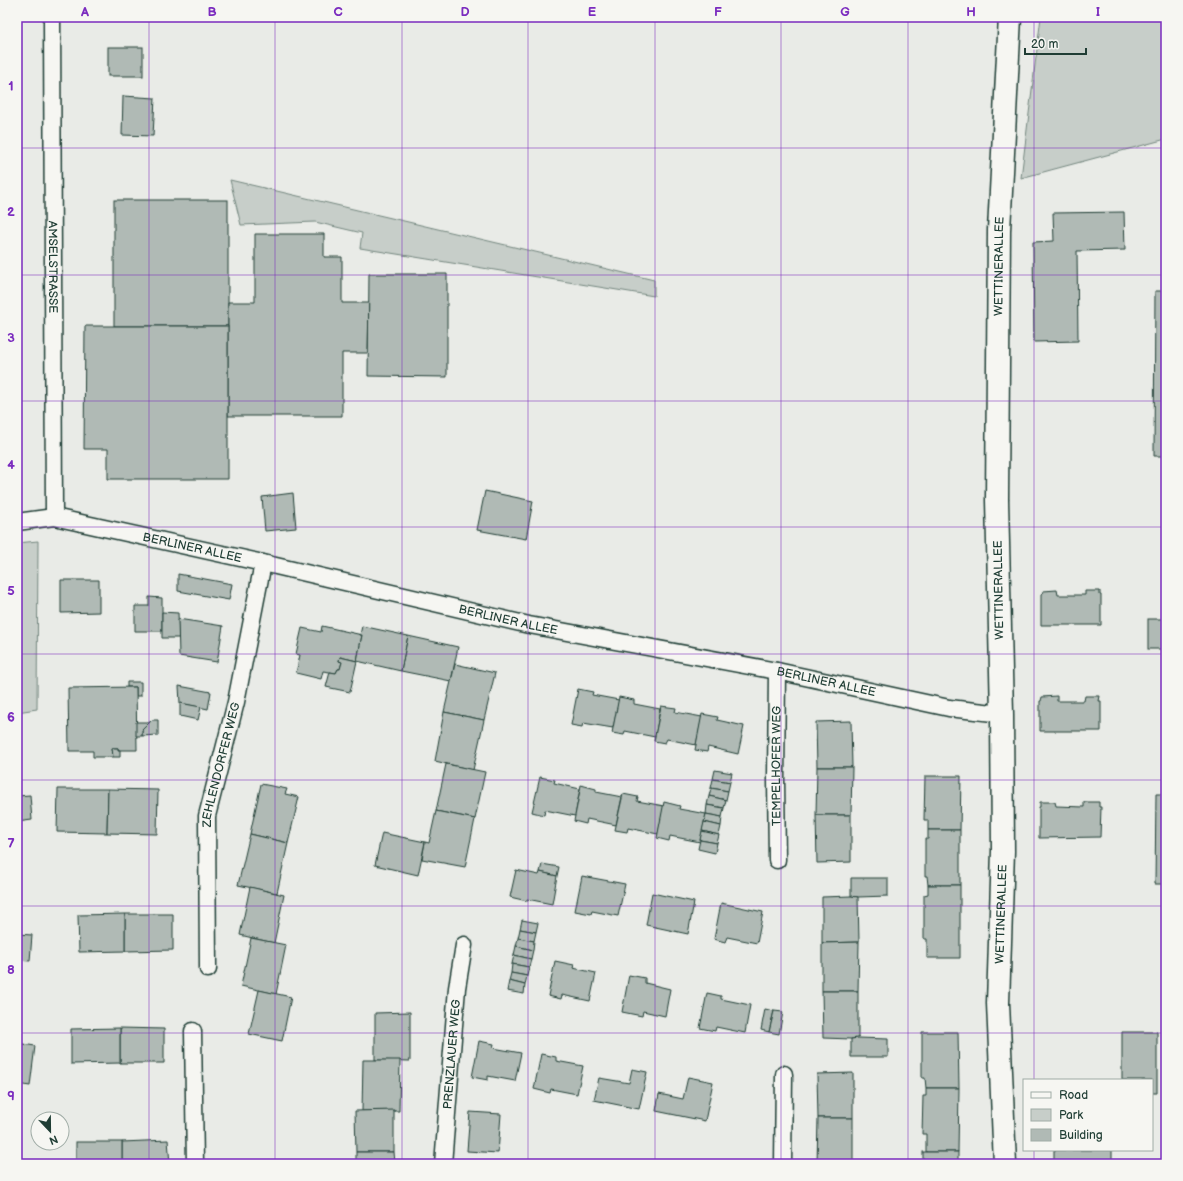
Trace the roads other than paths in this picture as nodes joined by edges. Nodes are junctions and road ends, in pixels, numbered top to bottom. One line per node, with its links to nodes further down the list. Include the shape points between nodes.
1 (52, 17): 3 (street, AMSELSTRASSE)
2 (1010, 17): 7 (street, WETTINERALLEE, via 999,230 997,500)
3 (54, 517): 4 (street, BERLINER ALLEE); 5 (street, BERLINER ALLEE)
4 (17, 522)
5 (263, 563): 6 (street, BERLINER ALLEE, via 530,625); 10 (street, ZEHLENDORFER WEG, via 236,702 207,816)
6 (777, 671): 7 (street, BERLINER ALLEE, via 948,708); 8 (street, TEMPELHOFER WEG)
7 (1002, 714): 16 (street, WETTINERALLEE, via 1003,850 998,1003)
8 (777, 860)
9 (464, 945): 14 (street, PRENZLAUER WEG, via 457,988)
10 (208, 969)
11 (193, 1031): 13 (street)
12 (784, 1074): 15 (street)
13 (195, 1164)
14 (444, 1164)
15 (783, 1164)
16 (1005, 1164)

